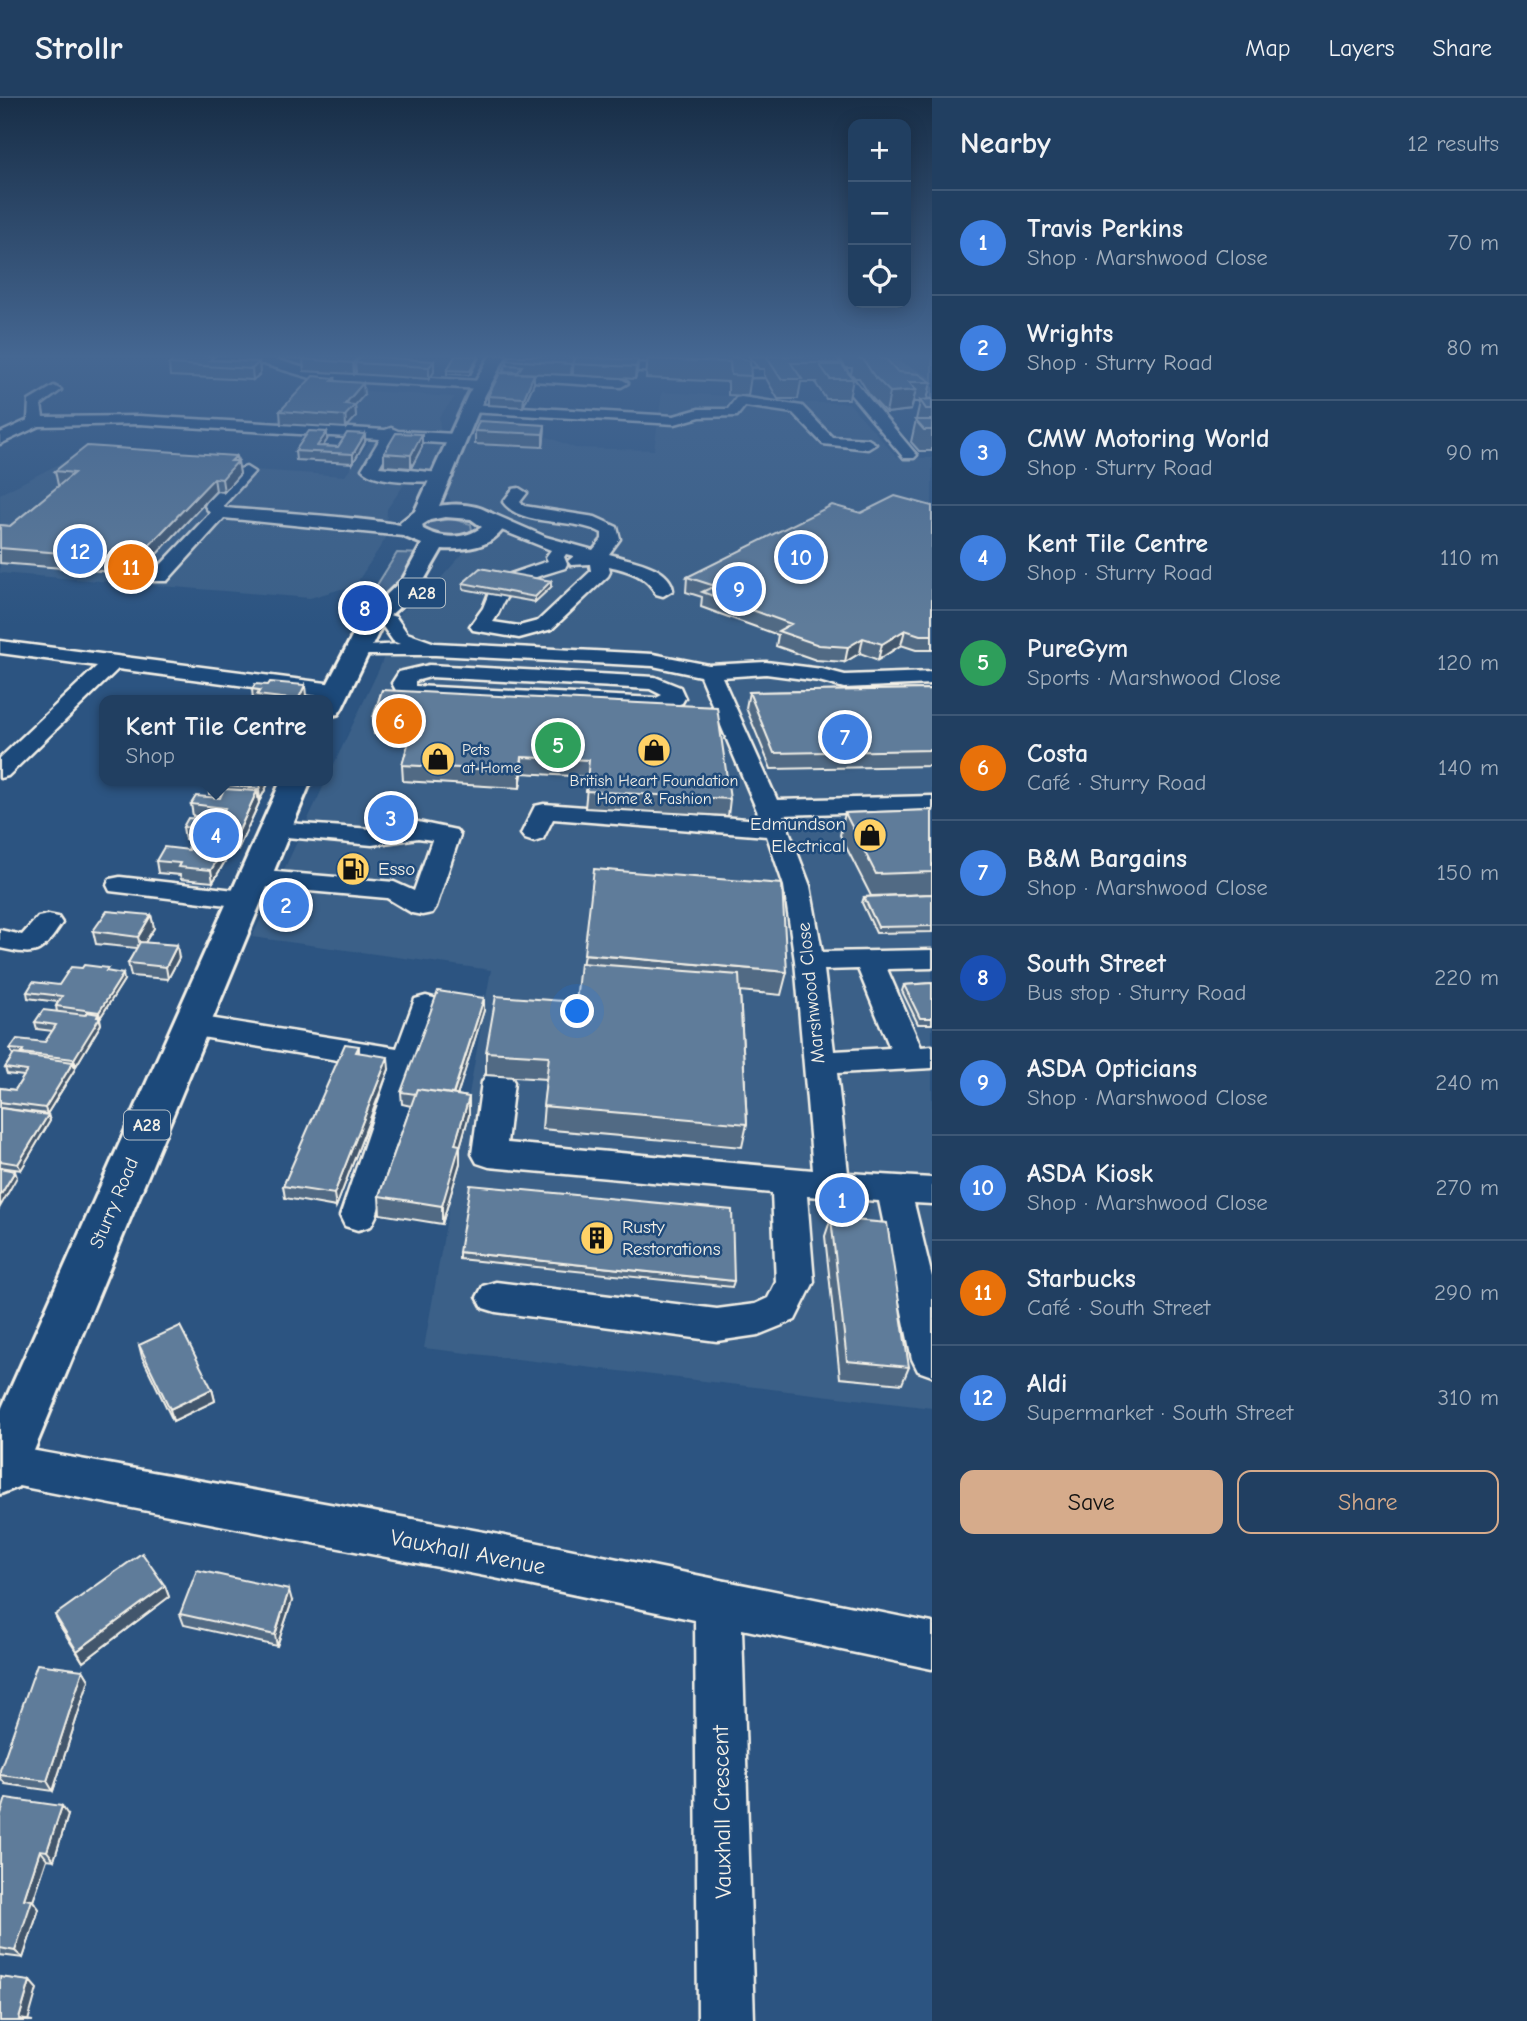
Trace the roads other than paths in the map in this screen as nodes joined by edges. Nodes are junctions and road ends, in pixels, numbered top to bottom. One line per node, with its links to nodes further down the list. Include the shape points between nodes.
1 (384, 446): 6 (street, via 370,469 374,473)
2 (457, 446): 6 (highway)
3 (901, 446): 4 (street)
4 (909, 455)
5 (246, 472): 8 (street, via 213,506)
6 (443, 479): 9 (highway, via 451,502); 10 (highway)
7 (519, 493): 14 (street, via 511,502 519,510 608,528 613,534)
8 (220, 513): 10 (street, via 352,524); 15 (street)
9 (476, 514): 10 (highway, via 445,511); 11 (highway, A28, via 493,528); 13 (street)
10 (418, 522): 12 (highway)
11 (477, 539): 12 (highway); 13 (street); 18 (highway, A28)
12 (435, 541): 21 (highway, A28, via 411,584 374,618)
13 (558, 556): 14 (street); 17 (street, via 517,578)
14 (597, 557): 16 (street, via 651,573); 19 (street, via 601,572 545,625 519,632)
15 (160, 577)
16 (663, 590)
17 (496, 597): 19 (street, via 512,613); 19 (street, via 466,609)
18 (389, 621): 21 (highway, A28); 23 (street, via 400,637)
19 (490, 627)
20 (0, 638): 25 (street, via 95,650)
21 (361, 646): 23 (street); 30 (highway, A28)
22 (0, 647): 25 (street)
23 (435, 649): 24 (street)
24 (591, 656): 26 (street, via 653,660); 28 (street)
25 (106, 661): 29 (street); 31 (street)
26 (709, 671): 27 (street, via 766,668 844,682); 34 (street, Marshwood Close)
27 (932, 678)
28 (586, 679): 28 (street, via 655,683 674,698 659,705 423,694 408,691 403,683 425,671)
29 (307, 695)
30 (333, 695)
31 (0, 771)
32 (294, 786): 35 (highway, Sturry Road / A28)
33 (932, 803): 34 (street)
34 (772, 818): 36 (street, via 544,811); 43 (street, Marshwood Close, via 797,886)
35 (274, 830): 38 (highway, Sturry Road / A28); 38 (street, via 372,837 418,830 447,835 422,908 394,890)
36 (534, 834)
37 (120, 885): 38 (street)
38 (249, 889): 45 (highway, Sturry Road / A28)
39 (48, 923): 40 (street, via 29,944)
40 (0, 939)
41 (932, 959): 42 (street)
42 (869, 960): 43 (street); 46 (street)
43 (809, 961): 48 (street, Marshwood Close)
44 (426, 1006): 47 (street)
45 (190, 1025): 47 (street); 57 (highway, Sturry Road / A28)
46 (921, 1058): 48 (street)
47 (408, 1061): 54 (street)
48 (819, 1063): 51 (street, Marshwood Close)
49 (498, 1082): 50 (street, via 489,1154)
50 (789, 1182): 51 (street); 55 (street, via 795,1282 782,1308 758,1319 717,1325)
51 (832, 1183): 52 (street)
52 (893, 1187): 53 (street); 56 (street)
53 (932, 1191)
54 (358, 1216)
55 (496, 1297)
56 (932, 1359)
57 (1, 1467): 58 (street, Vauxhall Avenue, via 490,1555)
58 (718, 1604): 59 (street, Vauxhall Avenue); 60 (street, Vauxhall Crescent)
59 (932, 1646)
60 (726, 2021)

